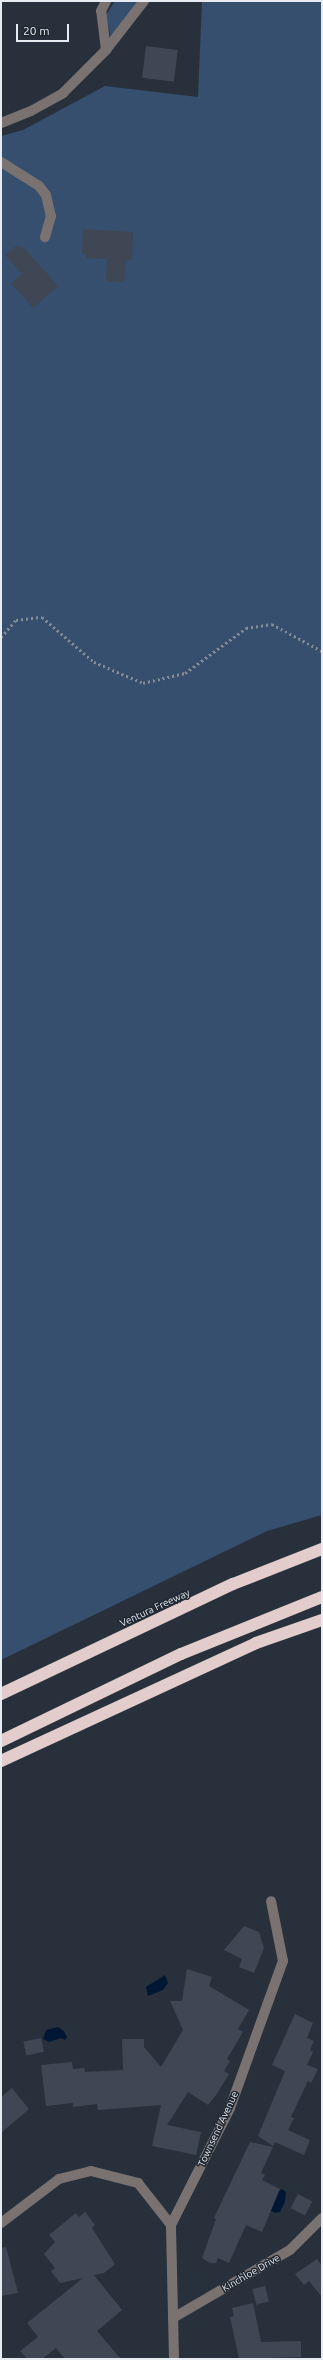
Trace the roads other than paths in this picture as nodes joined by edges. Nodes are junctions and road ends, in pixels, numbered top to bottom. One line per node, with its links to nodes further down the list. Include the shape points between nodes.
1 (106, 1): 3 (street, via 101,11)
2 (144, 1): 3 (street)
3 (106, 50): 4 (street, via 63,94)
4 (1, 123)
5 (1, 162): 6 (street, via 39,186 46,195 51,216)
6 (45, 236)
7 (322, 1550): 10 (highway, Ventura Freeway, via 233,1584)
8 (322, 1597): 11 (highway, via 182,1654)
9 (322, 1620): 12 (highway, via 256,1643)
10 (1, 1694)
11 (1, 1740)
12 (1, 1761)
13 (271, 1901): 16 (street, Townsend Avenue, via 282,1961 230,2108)
14 (322, 2218): 17 (street, Kinchloe Drive, via 290,2250)
15 (1, 2223): 16 (street, via 59,2179 91,2171 138,2183)
16 (171, 2225): 17 (street, Townsend Avenue)
17 (173, 2318): 18 (street, Townsend Avenue)
18 (174, 2359)

